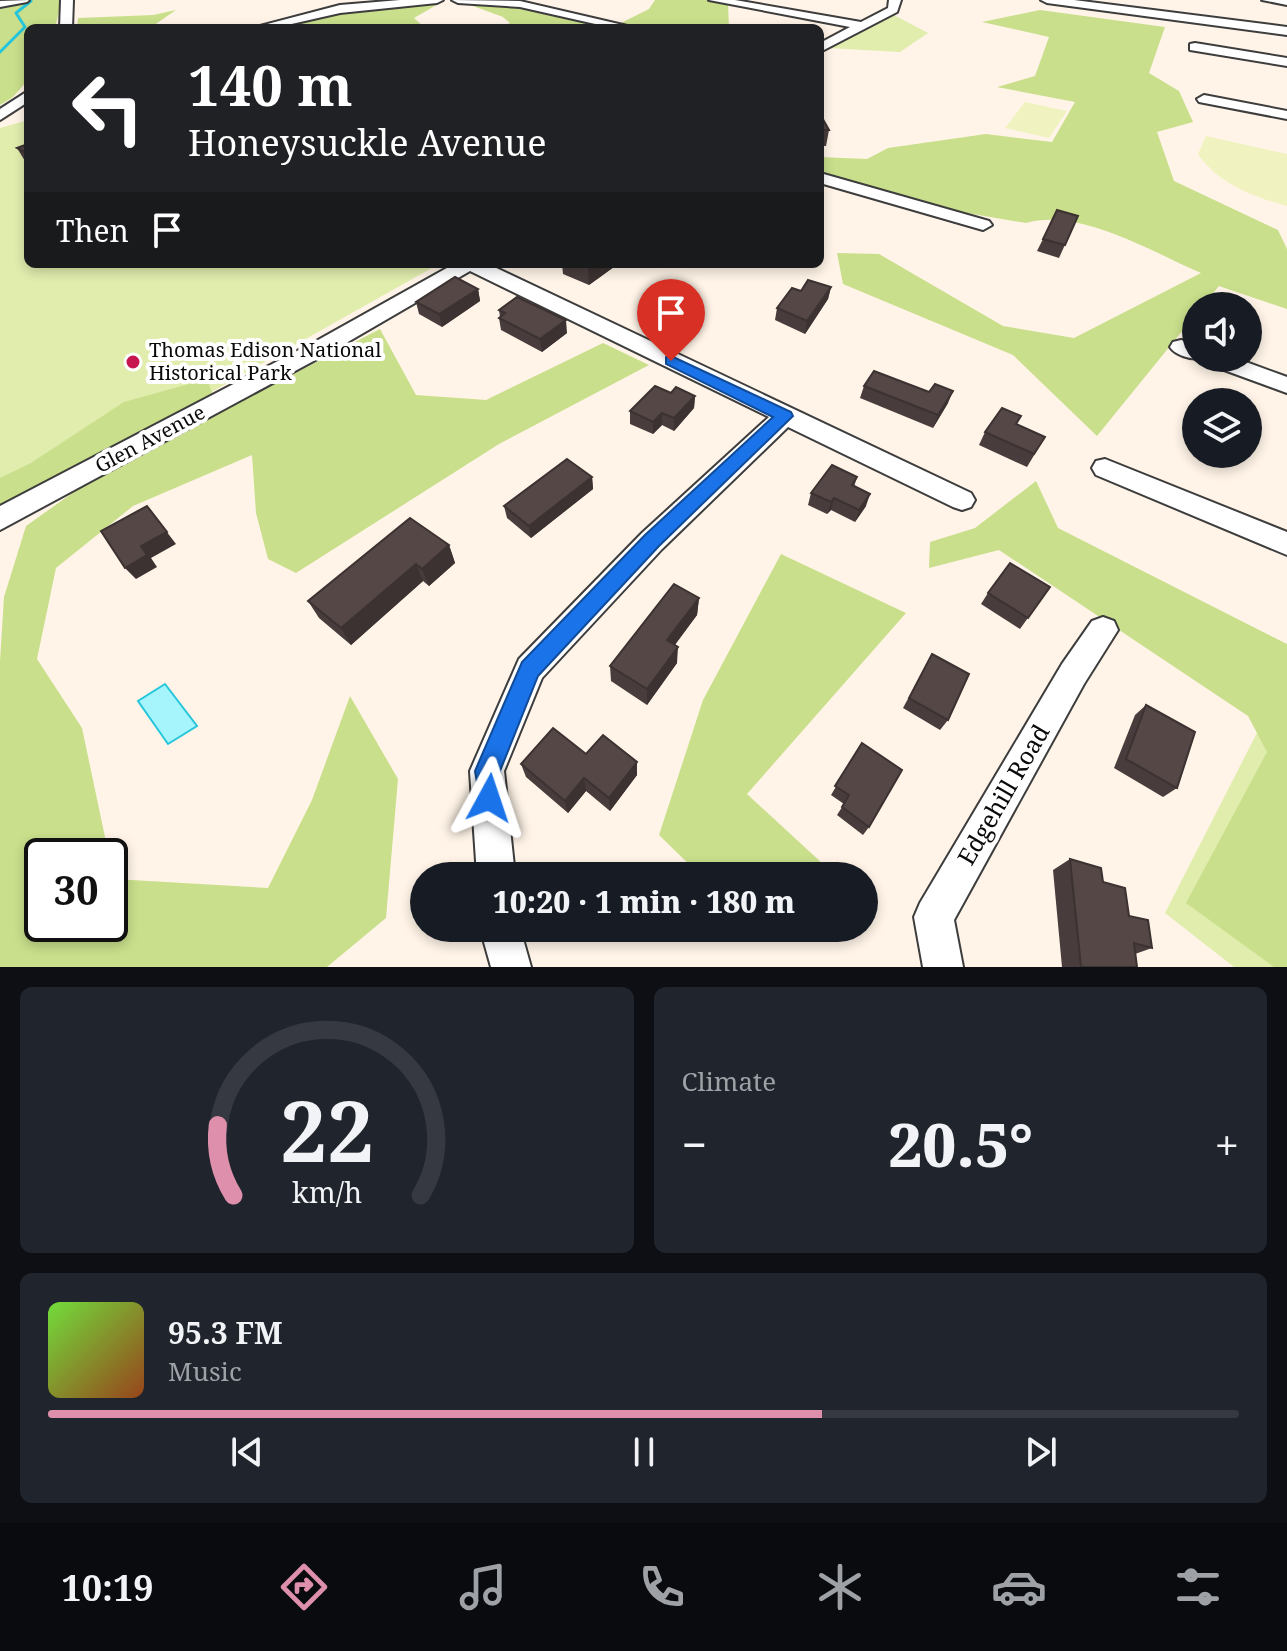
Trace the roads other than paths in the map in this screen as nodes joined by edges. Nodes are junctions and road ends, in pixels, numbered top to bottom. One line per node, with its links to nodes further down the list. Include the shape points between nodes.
1 (23, 0): 10 (street)
2 (67, 0): 11 (street)
3 (437, 0): 12 (street, via 351,7)
4 (458, 0): 13 (street, via 520,4)
5 (715, 0): 14 (street)
6 (895, 0): 14 (street, via 893,10)
7 (1047, 0): 15 (street)
8 (1268, 0): 9 (street)
9 (1287, 2)
10 (0, 4)
11 (66, 24)
12 (276, 24)
13 (612, 24)
14 (864, 26): 16 (street)
15 (1287, 31)
16 (824, 46)
17 (1195, 47): 18 (street)
18 (1287, 62)
19 (24, 98): 23 (street)
20 (1204, 99): 22 (street)
21 (24, 113): 23 (street)
22 (1287, 115)
23 (0, 118)
24 (824, 179): 25 (street)
25 (983, 225)
26 (463, 268): 33 (street, Glen Avenue)
27 (478, 268): 30 (street)
28 (1251, 372): 29 (street)
29 (1287, 385)
30 (785, 416): 32 (street); 36 (street, via 652,541 530,669 487,771)
31 (1105, 468): 34 (street)
32 (962, 500)
33 (0, 519)
34 (1287, 544)
35 (1103, 630): 39 (street, Edgehill Road, via 934,917)
36 (495, 862)
37 (504, 942): 38 (street)
38 (511, 967)
39 (943, 967)

